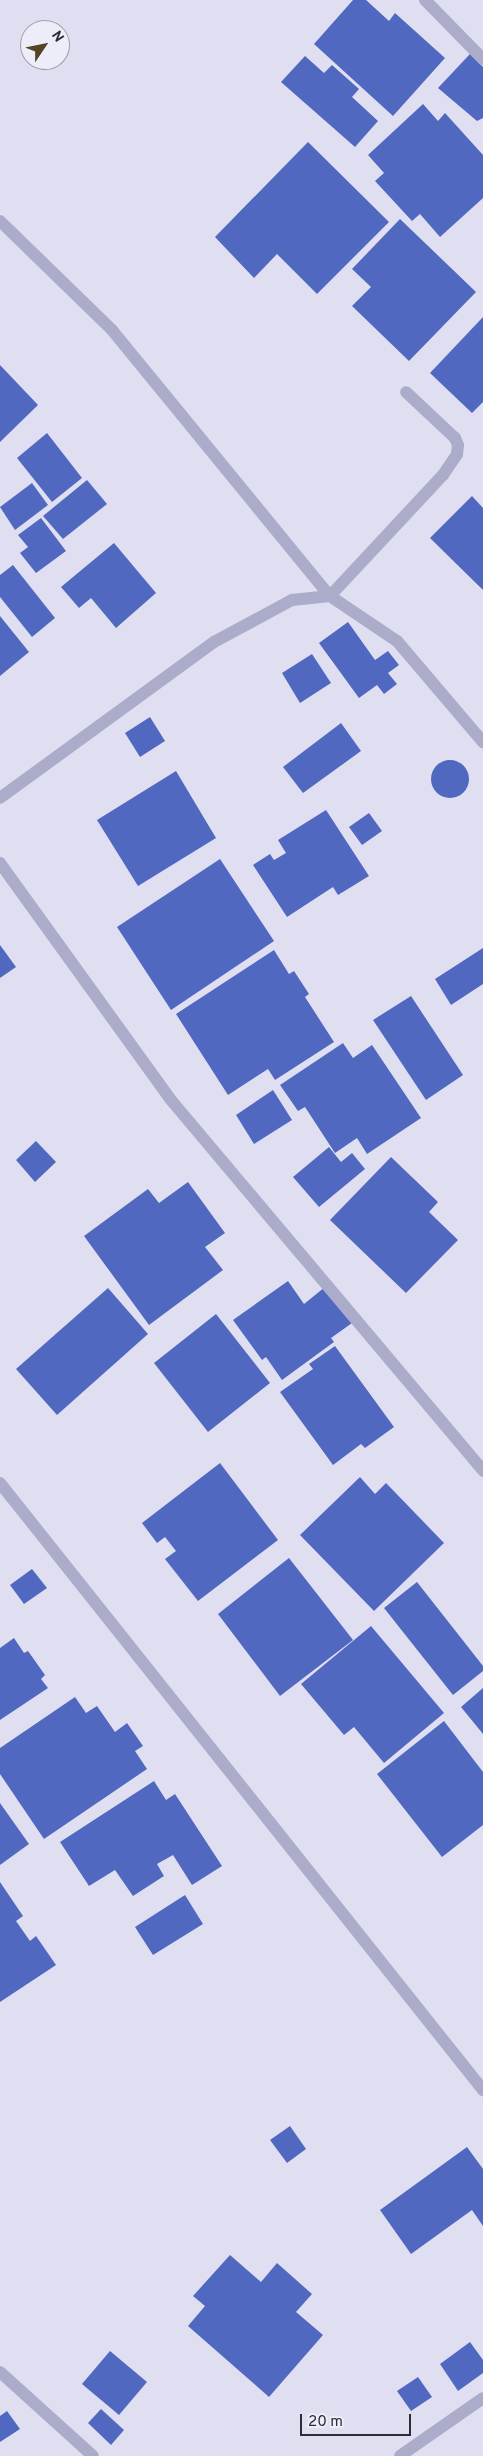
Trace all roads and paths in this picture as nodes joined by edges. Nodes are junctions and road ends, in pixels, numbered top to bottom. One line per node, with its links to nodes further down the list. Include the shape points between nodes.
1 (425, 0): 2 (street)
2 (483, 59)
3 (0, 222): 5 (street, via 112,330)
4 (406, 392): 5 (street, via 454,438 458,445 457,454 444,474)
5 (330, 596): 6 (street, via 397,641); 7 (street, via 292,600 214,642)
6 (483, 742)
7 (0, 798)
8 (0, 864): 9 (street, via 172,1100)
9 (483, 1471)
10 (0, 1483): 11 (street)
11 (483, 2090)
12 (0, 2372): 14 (street)
13 (483, 2398): 15 (street)
14 (93, 2456)
15 (400, 2456)

